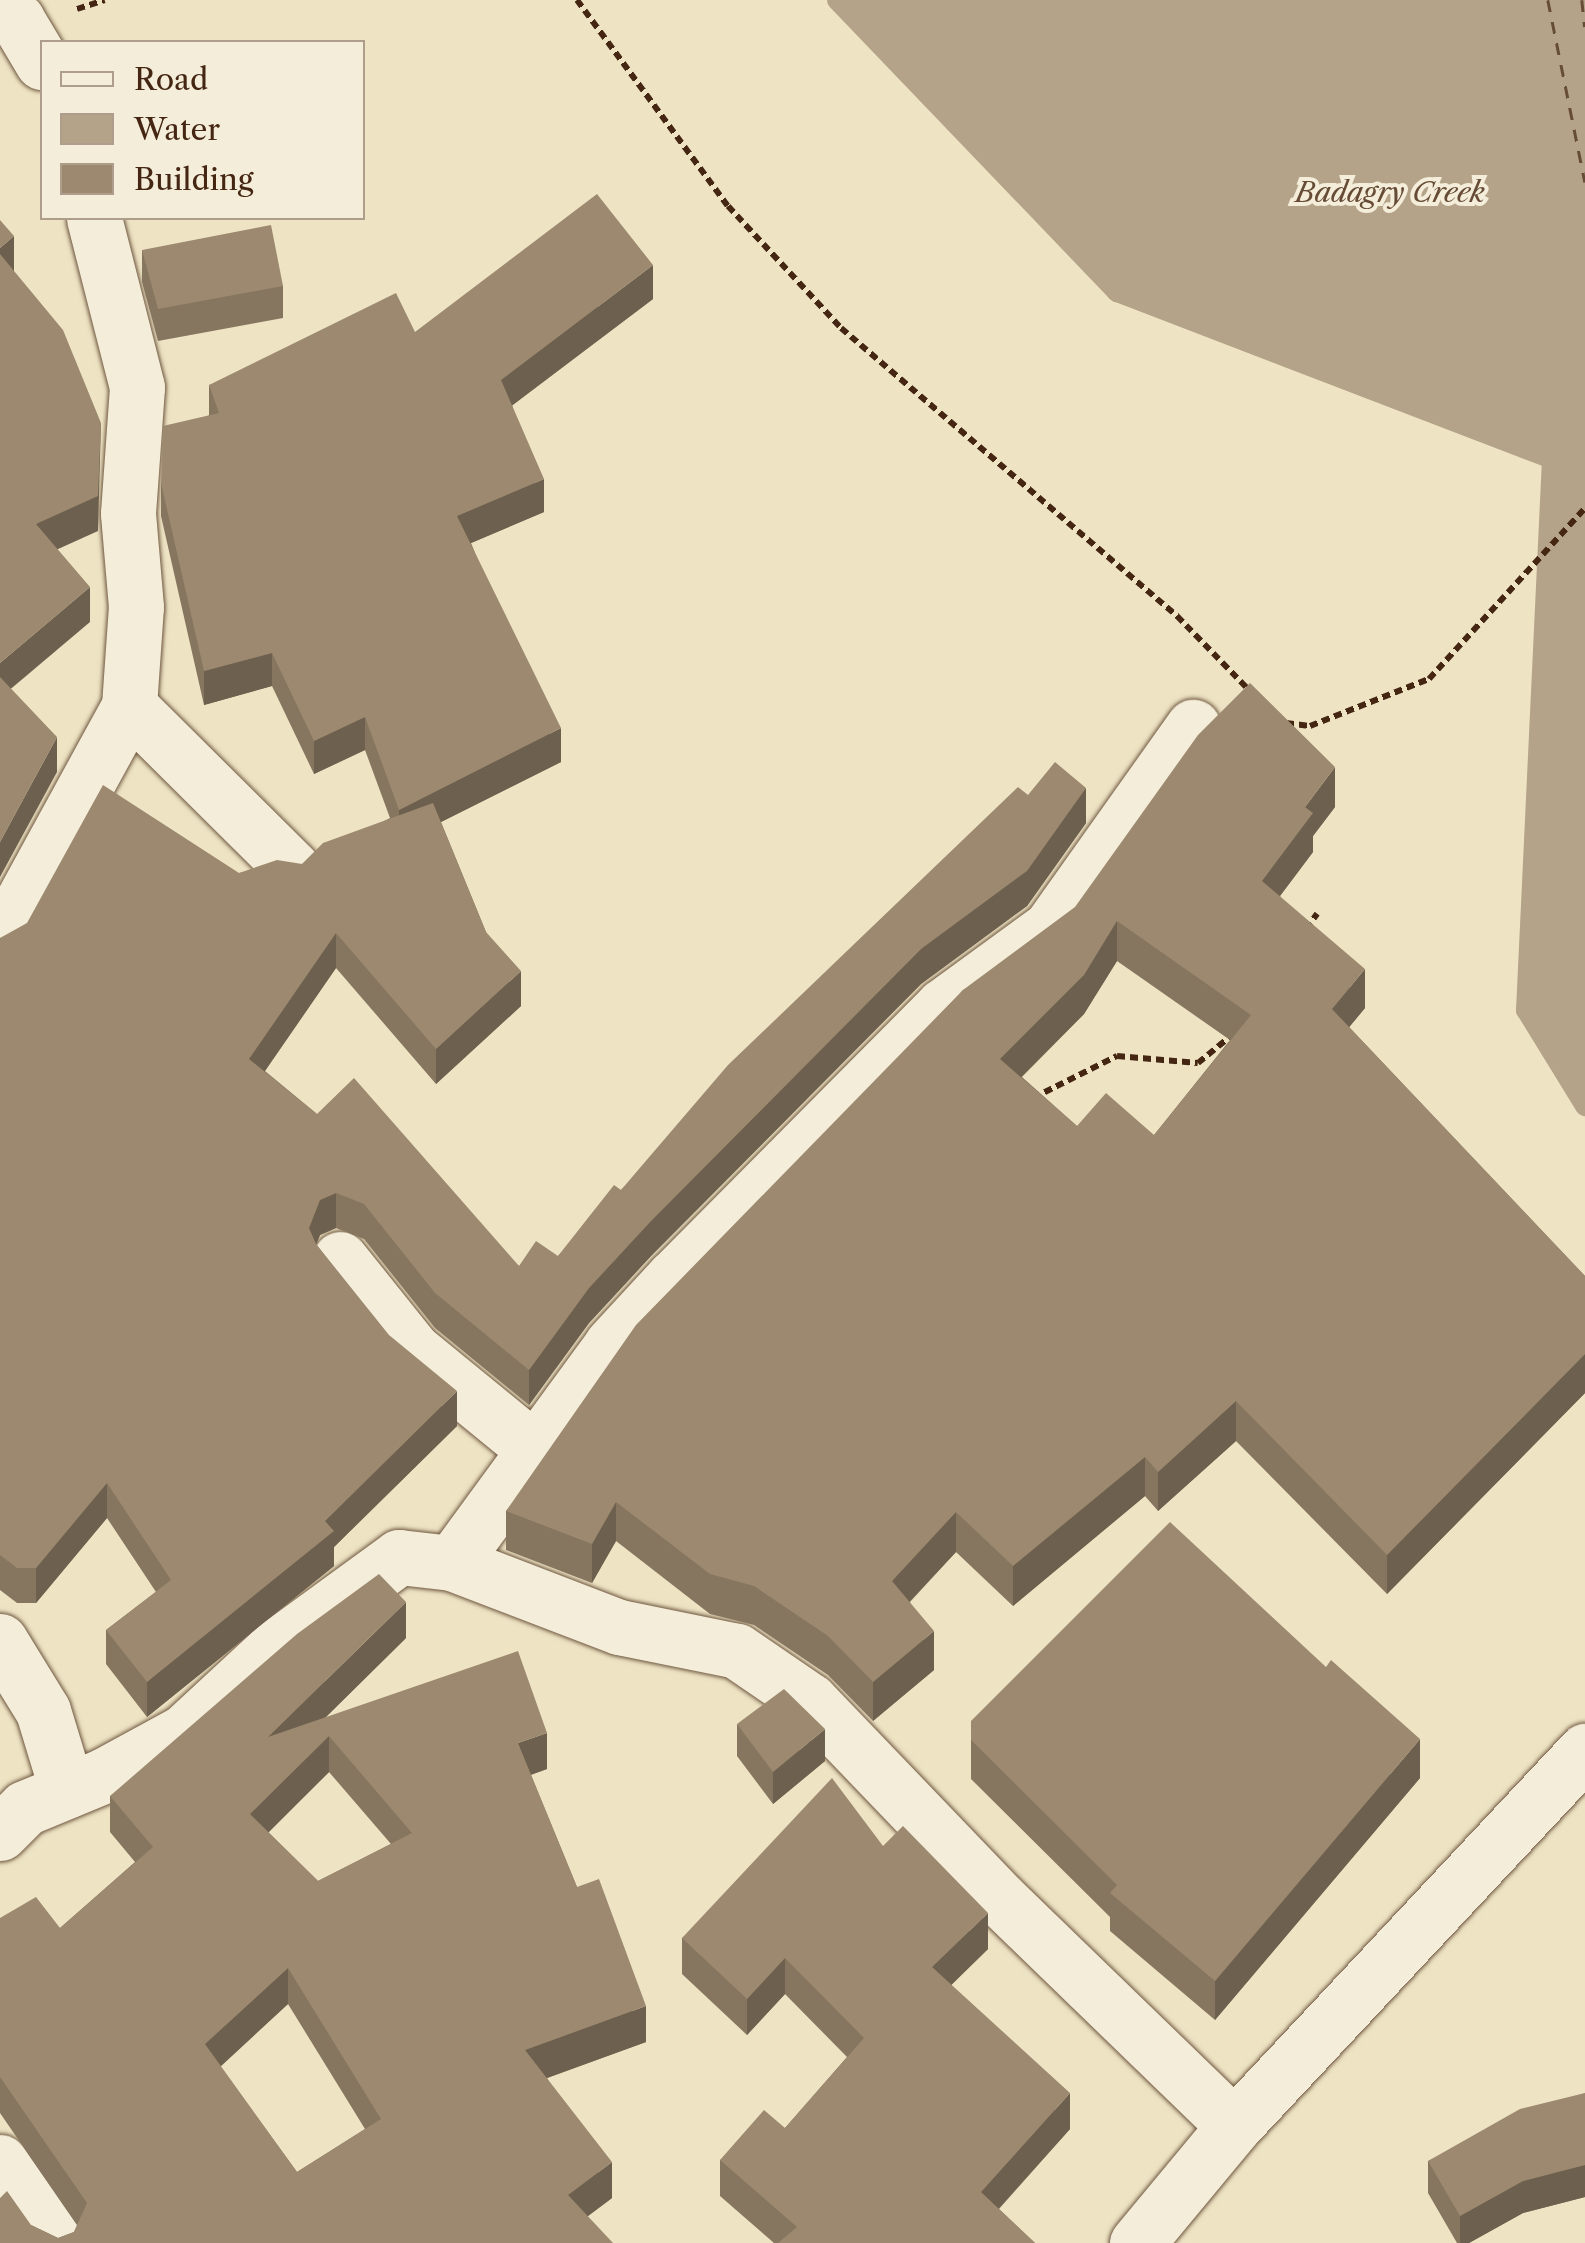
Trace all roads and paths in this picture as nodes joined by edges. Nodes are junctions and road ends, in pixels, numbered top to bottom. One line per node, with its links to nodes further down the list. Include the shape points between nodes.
1 (577, 0): 6 (path, via 728,206 841,328 1177,616)
2 (0, 8): 3 (street, via 17,20)
3 (40, 59)
4 (95, 220): 7 (street, via 137,387 128,513 136,607)
5 (1585, 508): 8 (path, via 1429,679 1310,726 1283,722)
6 (1257, 698)
7 (129, 706): 10 (street); 12 (street)
8 (1270, 710)
9 (1192, 728): 17 (street, via 1050,928 943,1006 843,1101 612,1344)
10 (293, 869)
11 (1317, 914): 13 (path)
12 (0, 942)
13 (1296, 944)
14 (1244, 1018): 15 (path, via 1223,1048 1198,1064 1117,1056)
15 (1014, 1107)
16 (340, 1259): 17 (street, via 413,1350)
17 (534, 1450): 18 (street)
18 (452, 1562): 21 (street, via 399,1558 277,1646 184,1732); 23 (street, via 620,1627 738,1650 810,1702 1062,1962)
19 (0, 1640): 21 (street, via 43,1711)
20 (1585, 1750): 23 (street)
21 (67, 1790): 22 (street, via 25,1808)
22 (0, 1833)
23 (1234, 2126): 26 (street)
24 (0, 2162): 25 (street)
25 (56, 2243)
26 (1137, 2243)

